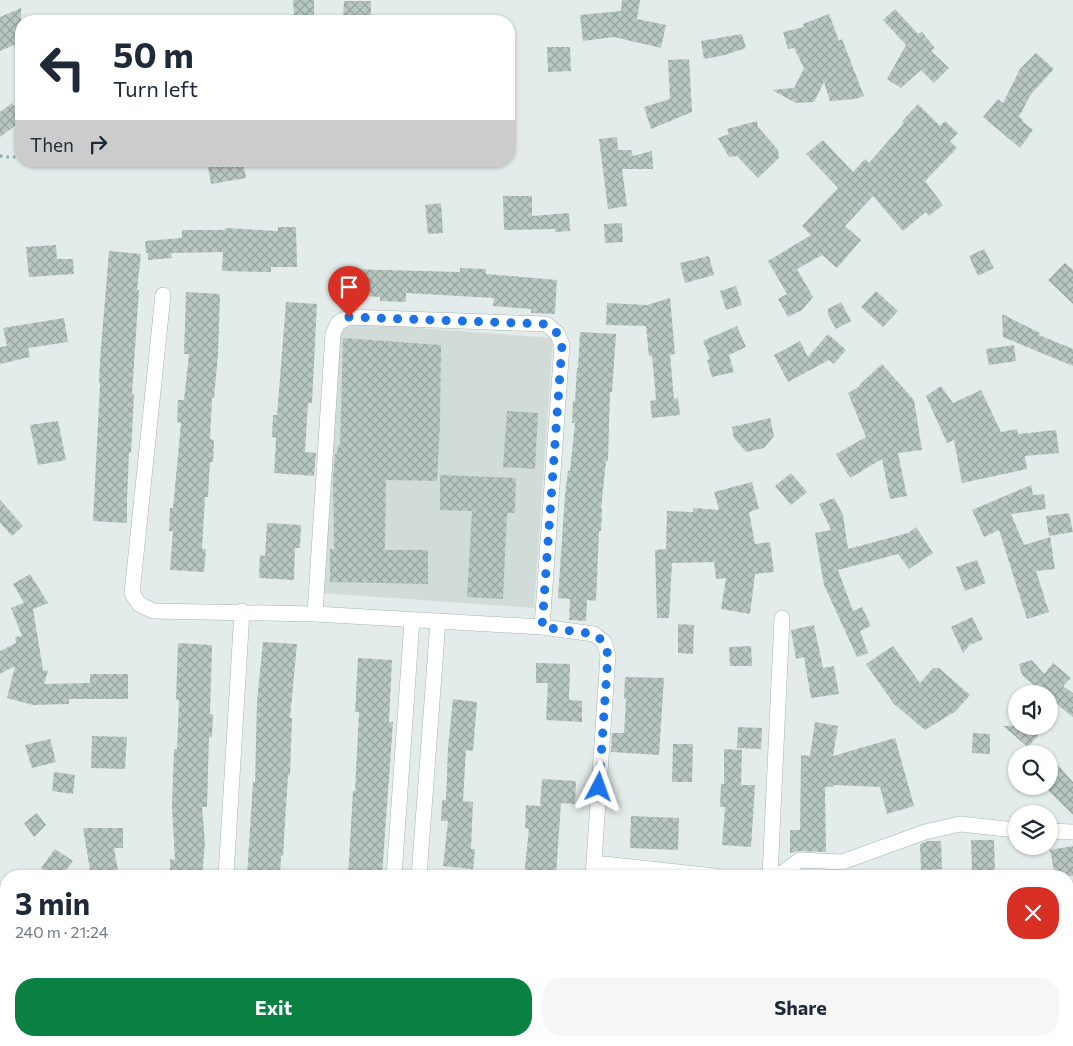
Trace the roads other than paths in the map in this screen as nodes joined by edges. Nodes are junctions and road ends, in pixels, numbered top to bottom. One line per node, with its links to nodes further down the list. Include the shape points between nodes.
1 (162, 295): 2 (street, via 132,593 139,604 153,610)
2 (242, 611): 3 (street); 11 (street)
3 (316, 614): 5 (street); 7 (street, via 333,334 338,323 349,317 546,324 557,333 562,345)
4 (782, 618): 15 (street)
5 (412, 620): 6 (street); 12 (street)
6 (438, 621): 7 (street); 13 (street)
7 (542, 627): 14 (street, via 594,634 604,642 608,655)
8 (1008, 829): 16 (street, via 960,824 925,832 842,862 800,860)
9 (1058, 831): 10 (street)
10 (1073, 832)
11 (226, 870)
12 (394, 870)
13 (419, 870)
14 (593, 870)
15 (770, 870)
16 (786, 870)

